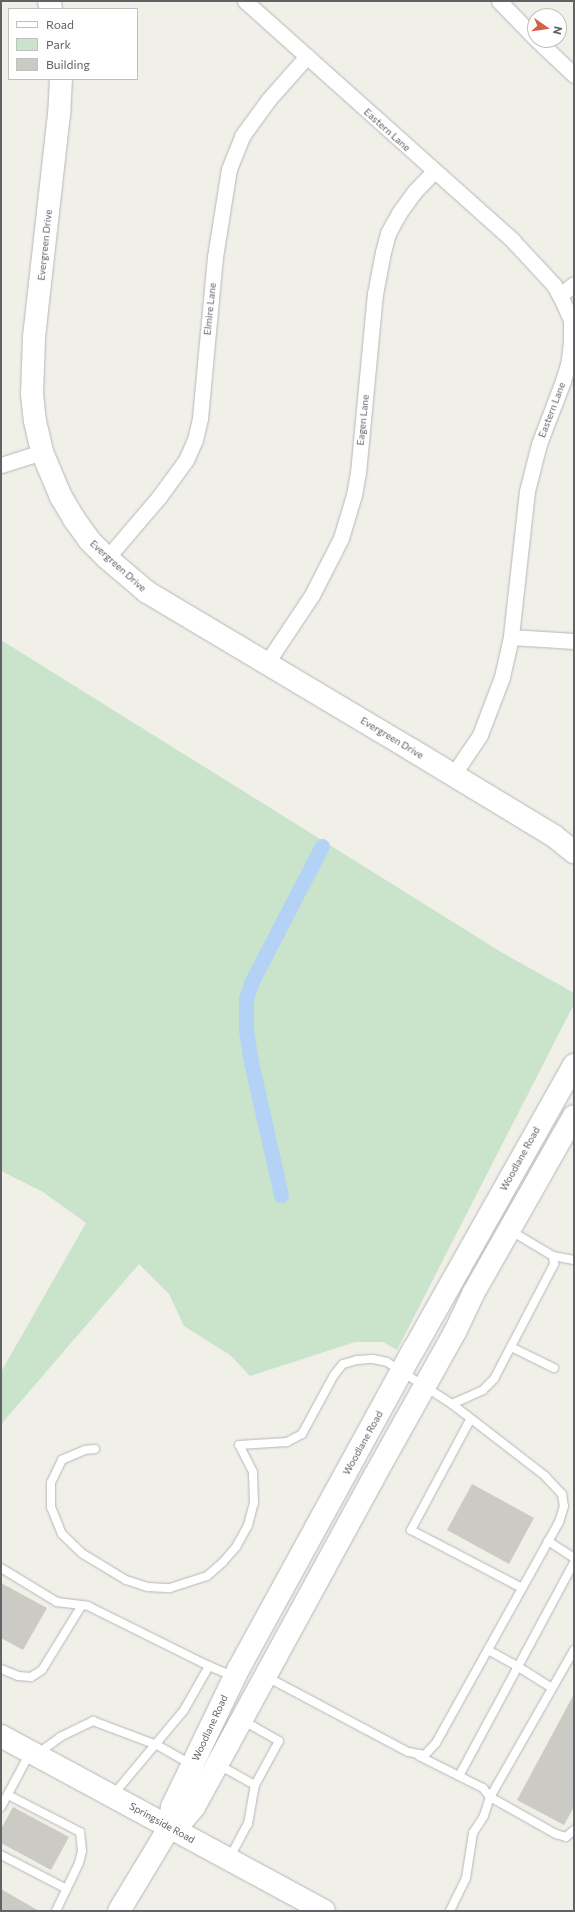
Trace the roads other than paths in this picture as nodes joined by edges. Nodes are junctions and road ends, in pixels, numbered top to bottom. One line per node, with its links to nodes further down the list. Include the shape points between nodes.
1 (245, 1): 5 (street, Eastern Lane)
2 (498, 1): 3 (street)
3 (527, 30)
4 (546, 48): 6 (street)
5 (307, 56): 8 (street, Eastern Lane); 13 (street, Elmire Lane, via 269,99 242,136 229,169 215,256 200,418 195,440 186,460 174,477)
6 (574, 75)
7 (61, 80): 11 (main road, Evergreen Drive, via 32,366 35,421)
8 (434, 171): 10 (street, Eastern Lane, via 523,251 542,270); 16 (street, Eagen Lane, via 415,191 388,232 375,294 358,473 341,538 312,595)
9 (574, 284): 10 (street)
10 (560, 295): 14 (street, Eastern Lane, via 570,320 569,361 538,444 527,491)
11 (42, 452): 12 (street); 13 (main road, Evergreen Drive, via 61,497 74,519 89,540)
12 (1, 465)
13 (107, 558): 16 (main road, Evergreen Drive, via 147,592)
14 (510, 637): 15 (street); 17 (street, Eastern Lane, via 502,677 480,735)
15 (574, 641)
16 (266, 664): 17 (main road, Evergreen Drive)
17 (453, 775): 18 (main road, Evergreen Drive, via 554,836)
18 (574, 852)
19 (574, 1065): 26 (main road, Woodlane Road)
20 (574, 1116): 21 (main road, Woodlane Road)
21 (508, 1229): 22 (lane); 27 (main road, Woodlane Road)
22 (553, 1256): 23 (lane); 24 (lane, via 554,1264)
23 (574, 1260)
24 (511, 1347): 25 (lane); 28 (lane, via 494,1380 483,1390)
25 (554, 1368)
26 (401, 1373): 27 (lane); 30 (lane, via 386,1362 373,1359 343,1364 334,1375 302,1434 287,1442 239,1445 254,1478 254,1503 248,1525 236,1547 207,1576 170,1588 148,1587 126,1580 82,1554 62,1534 51,1507 51,1483 62,1460 85,1450); 43 (main road, Woodlane Road)
27 (424, 1386): 28 (lane); 42 (main road, Woodlane Road)
28 (452, 1404): 29 (lane)
29 (470, 1420): 31 (lane, via 545,1476 562,1494 564,1506 559,1522); 35 (lane, via 411,1530)
30 (95, 1449)
31 (548, 1541): 32 (lane); 35 (lane)
32 (574, 1558)
33 (574, 1562): 40 (lane)
34 (1, 1568): 36 (lane, via 57,1602)
35 (522, 1588): 37 (lane)
36 (82, 1605): 39 (lane); 41 (lane, via 42,1670 31,1677 18,1676)
37 (488, 1650): 40 (lane); 49 (lane, via 436,1743 425,1755)
38 (574, 1650): 44 (lane)
39 (209, 1666): 43 (lane); 47 (lane, via 184,1710)
40 (517, 1666): 44 (lane); 52 (lane)
41 (1, 1669)
42 (266, 1676): 45 (main road, Woodlane Road); 49 (lane, via 408,1752)
43 (235, 1677): 51 (main road, Woodlane Road)
44 (552, 1688): 56 (lane)
45 (242, 1720): 50 (main road, Woodlane Road); 53 (lane, via 279,1741)
46 (1, 1736): 48 (main road, Springside Road)
47 (157, 1745): 48 (lane, via 93,1721); 51 (lane); 55 (lane)
48 (33, 1753): 54 (lane); 55 (main road, Springside Road)
49 (415, 1753): 52 (lane)
50 (217, 1764): 53 (lane); 58 (main road, Woodlane Road, via 194,1807 184,1819)
51 (193, 1766): 58 (main road, Woodlane Road, via 172,1807)
52 (459, 1776): 56 (lane, via 483,1788)
53 (255, 1785): 61 (lane, via 248,1824)
54 (8, 1795): 57 (lane); 62 (lane, via 80,1832 82,1851)
55 (112, 1796): 58 (main road, Springside Road)
56 (490, 1797): 59 (lane, via 556,1834 566,1837); 66 (lane, via 484,1816 473,1833 466,1878)
57 (1, 1807)
58 (169, 1828): 61 (main road, Springside Road); 64 (main road, Woodlane Road)
59 (574, 1830)
60 (1, 1855): 62 (lane)
61 (229, 1860): 65 (main road, Springside Road)
62 (66, 1889): 63 (lane)
63 (56, 1911)
64 (119, 1911)
65 (324, 1911)
66 (450, 1911)

